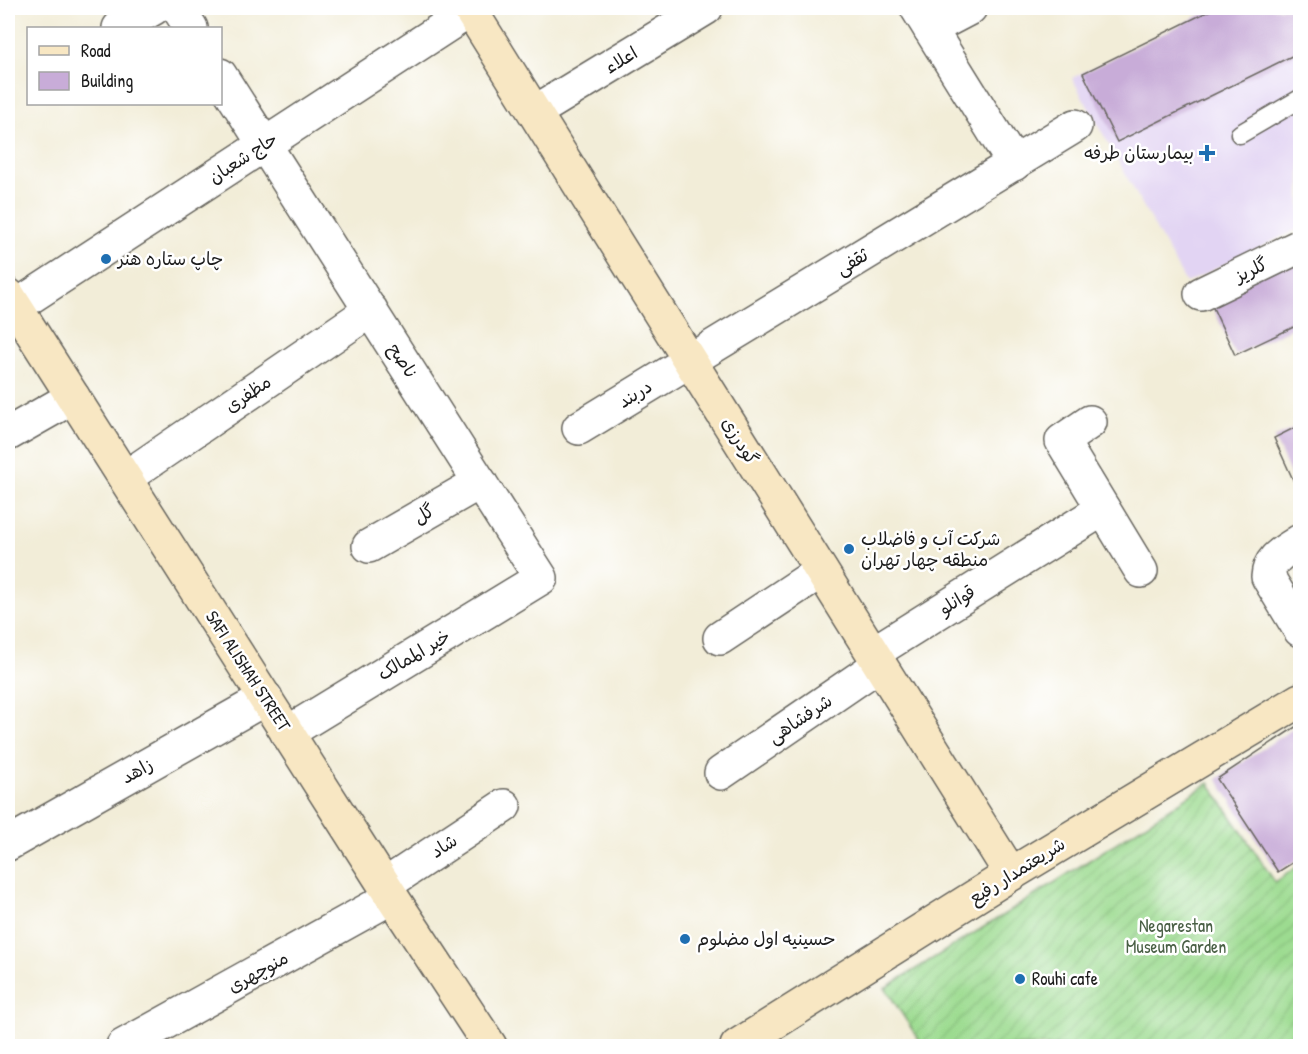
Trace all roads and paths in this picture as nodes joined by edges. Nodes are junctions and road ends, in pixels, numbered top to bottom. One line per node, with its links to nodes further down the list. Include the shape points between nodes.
1 (154, 8): 7 (street)
2 (178, 8): 8 (street)
3 (471, 8): 11 (street, گودرزی); 14 (street, حاج شعبان)
4 (706, 8): 11 (street, اعلاء)
5 (970, 8): 6 (street)
6 (923, 18): 15 (street)
7 (121, 27)
8 (190, 27)
9 (222, 78): 14 (street, ناصح)
10 (1300, 99): 13 (lane)
11 (535, 112): 20 (street, گودرزی)
12 (1075, 126): 15 (street, ثقفی)
13 (1240, 134)
14 (265, 144): 18 (street, حاج شعبان); 19 (street, ناصح)
15 (1014, 164): 20 (street, ثقفی)
16 (1300, 246): 17 (street, گلریز)
17 (1201, 294)
18 (11, 301): 21 (street, SAFI ALISHAH STREET)
19 (371, 310): 25 (street, مظفری); 26 (street, ناصح)
20 (690, 360): 23 (street, دربند); 30 (street, گودرزی)
21 (73, 397): 24 (street); 25 (street, SAFI ALISHAH STREET)
22 (1090, 422): 27 (street, via 1062,441)
23 (579, 428)
24 (8, 434)
25 (125, 478): 36 (street, SAFI ALISHAH STREET)
26 (480, 482): 29 (street, گل); 32 (street, ناصح)
27 (1103, 508): 31 (street); 35 (street, قوانلو)
28 (1300, 541): 33 (street, via 1272,560 1268,577)
29 (369, 546)
30 (821, 571): 34 (street); 35 (street, گودرزی)
31 (1141, 571)
32 (541, 578): 38 (street, خیر الممالک)
33 (1300, 630)
34 (720, 638)
35 (876, 659): 39 (street, شرفشاهی); 42 (street, گودرزی)
36 (266, 698): 38 (street, SAFI ALISHAH STREET); 41 (street, زاهد)
37 (1300, 700): 42 (street, شریعتمدار رفیع)
38 (288, 733): 43 (street, SAFI ALISHAH STREET)
39 (721, 772)
40 (504, 806): 43 (street, شاد)
41 (8, 844)
42 (1011, 874): 47 (street, شریعتمدار رفیع)
43 (389, 891): 44 (street, منوچهری); 46 (street, SAFI ALISHAH STREET)
44 (159, 1038): 45 (street, منوچهری)
45 (123, 1047)
46 (490, 1047)
47 (737, 1047)

